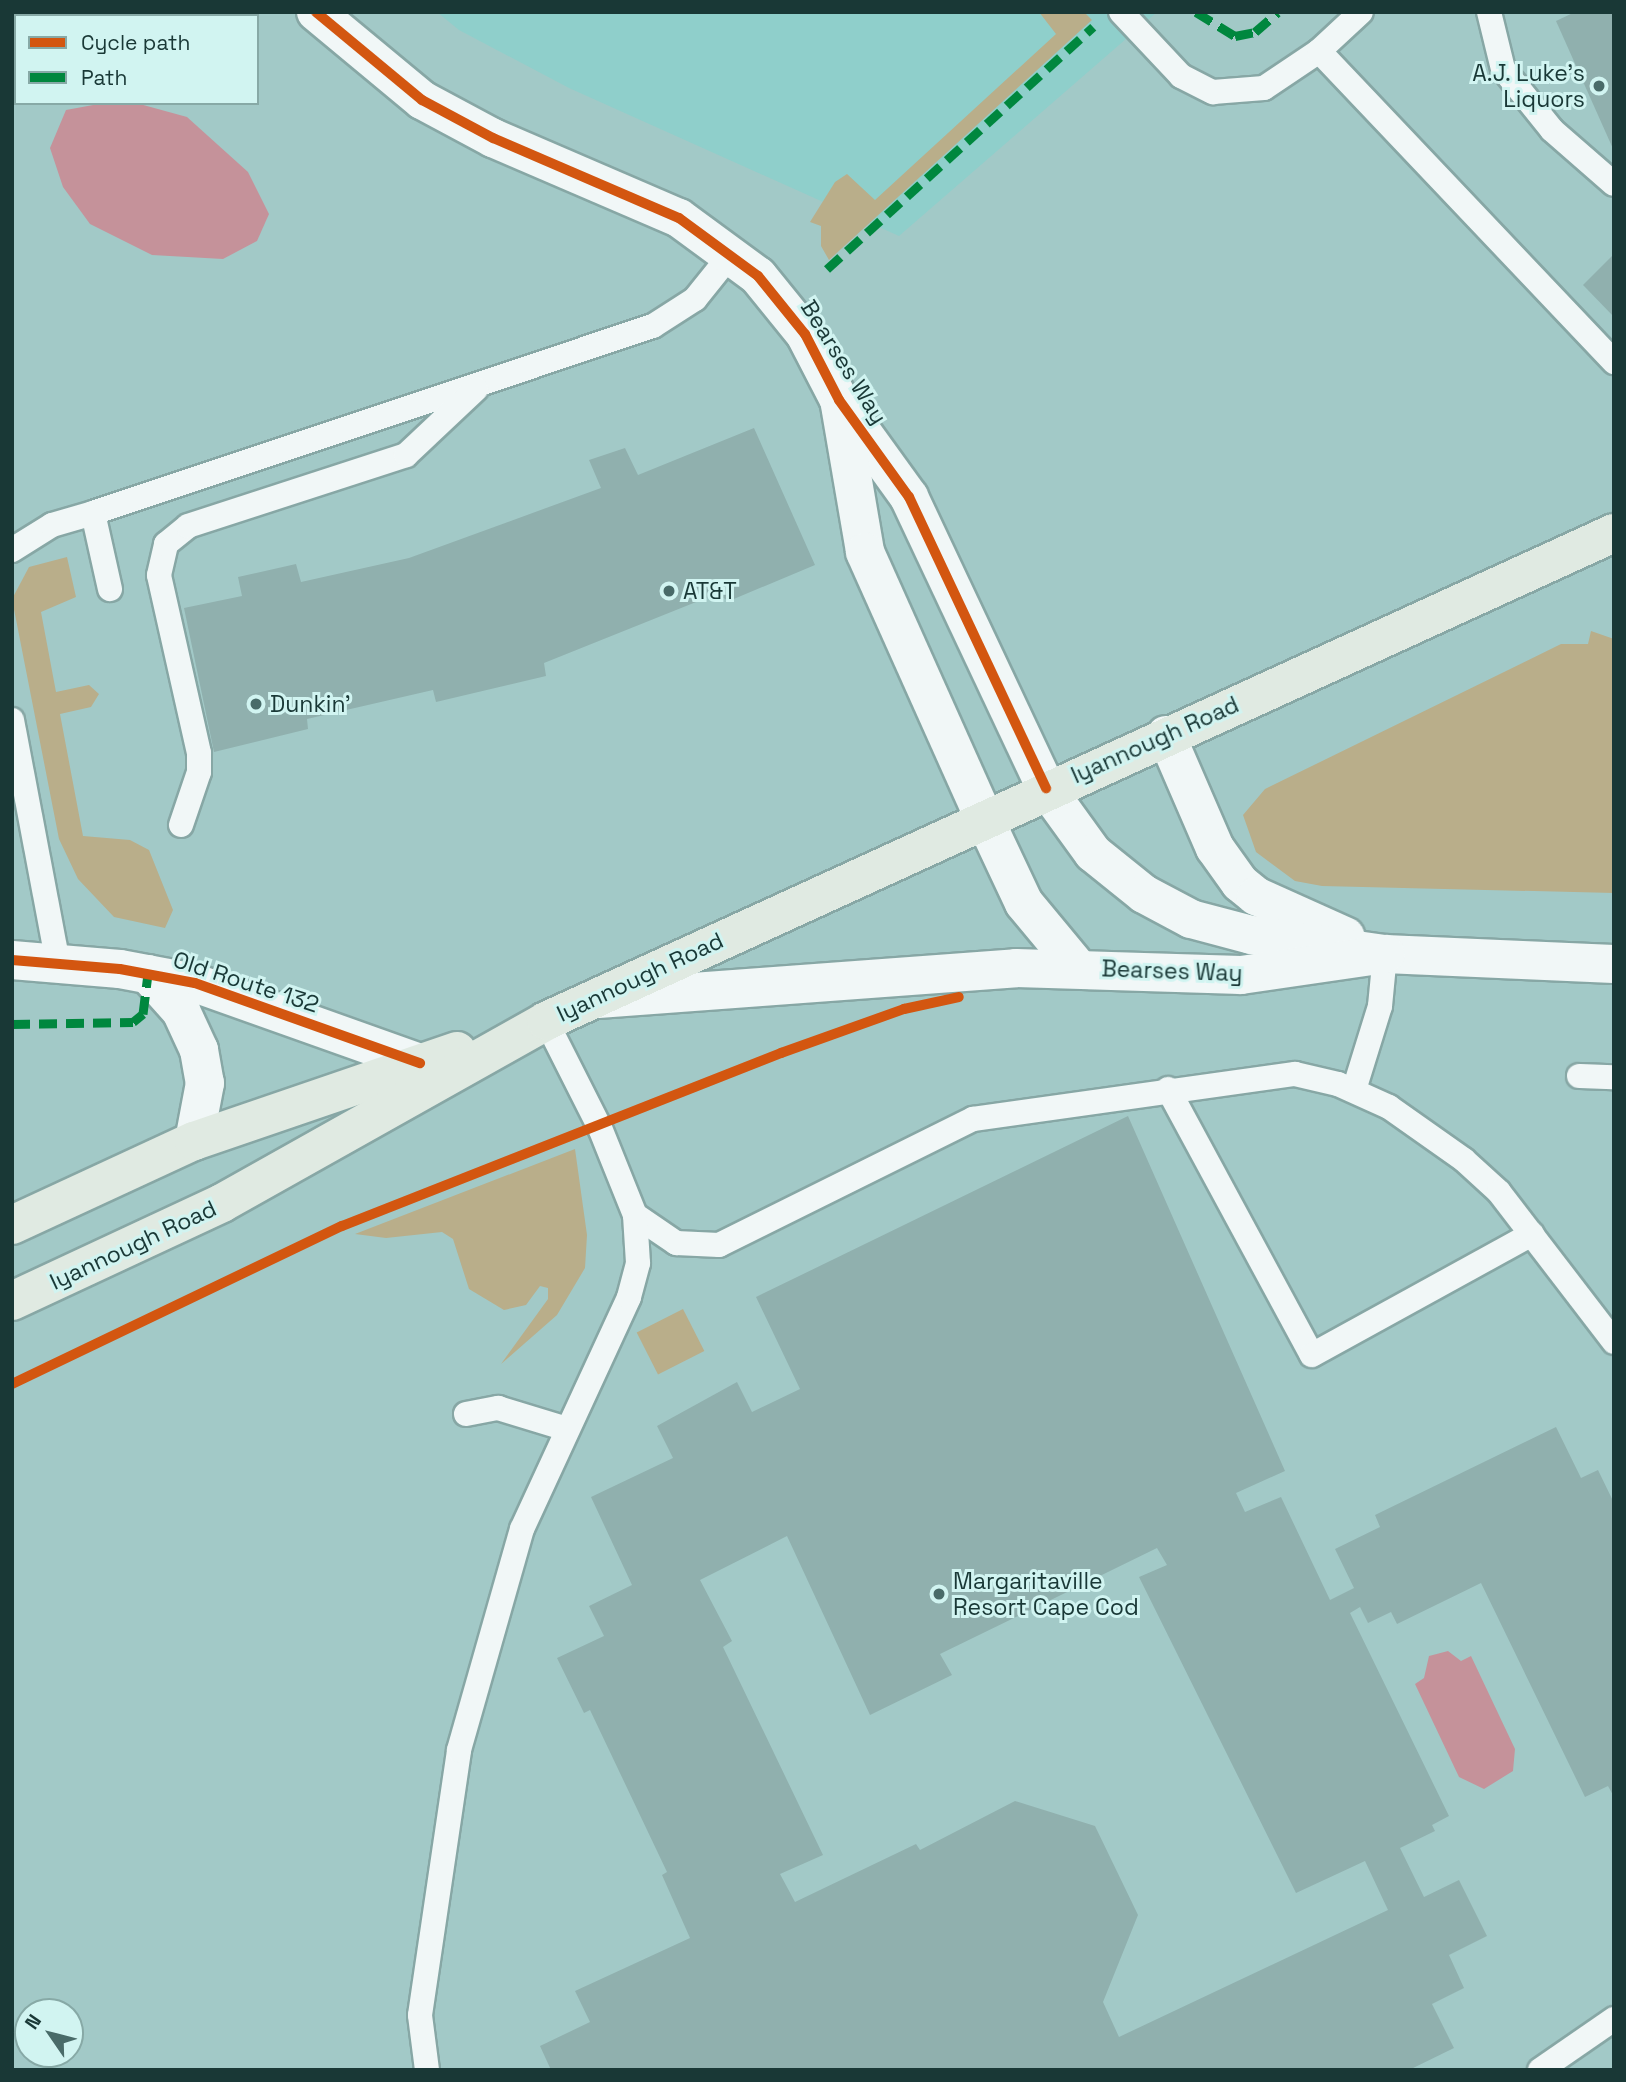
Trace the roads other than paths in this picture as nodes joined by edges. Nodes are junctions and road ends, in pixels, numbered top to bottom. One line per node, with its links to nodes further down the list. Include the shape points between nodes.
1 (316, 12): 7 (street, Bearses Way, via 422,100 493,138 679,218)
2 (1121, 12): 5 (lane, via 1181,76 1213,92 1264,88)
3 (1361, 12): 5 (lane)
4 (1489, 12): 6 (lane, via 1503,69 1552,130)
5 (1319, 51): 8 (lane)
6 (1614, 184)
7 (732, 253): 9 (lane, via 674,316); 10 (street, Bearses Way, via 805,334)
8 (1614, 362)
9 (481, 384): 11 (lane); 19 (lane, via 406,455 188,527 166,544 159,575 199,753 199,772)
10 (839, 400): 17 (street, Bearses Way, via 909,496); 18 (street, Bearses Way, via 865,552)
11 (93, 513): 13 (lane, via 52,525); 14 (lane)
12 (1614, 533): 16 (main road, Iyannough Road)
13 (12, 550)
14 (110, 589)
15 (12, 720): 22 (lane)
16 (1166, 736): 17 (main road, Iyannough Road); 20 (street, via 1215,848 1240,883 1256,896)
17 (1046, 788): 18 (main road, Iyannough Road); 20 (street, Bearses Way, via 1093,853 1144,894 1191,919 1251,935)
18 (984, 818): 24 (street, Bearses Way, via 1024,903); 26 (main road, Iyannough Road)
19 (181, 825)
20 (1385, 954): 23 (street, Bearses Way); 24 (street, Bearses Way, via 1241,975); 32 (lane, via 1380,1006)
21 (12, 960): 22 (street, Old Route 132)
22 (58, 963): 25 (street, Old Route 132)
23 (1614, 964)
24 (1078, 968): 26 (street)
25 (148, 974): 28 (street, Old Route 132, via 232,995); 33 (street, Old Route 132, via 181,1012 199,1050 205,1083)
26 (592, 999): 27 (main road, Iyannough Road)
27 (545, 1021): 28 (main road, Iyannough Road); 34 (lane, via 600,1128); 37 (main road, Iyannough Road, via 222,1203)
28 (420, 1063): 33 (main road, Iyannough Road)
29 (1579, 1076): 30 (lane)
30 (1614, 1077)
31 (1168, 1088): 32 (lane, via 1295,1074); 34 (lane, via 972,1119 719,1245 676,1243); 36 (lane, via 1312,1355)
32 (1353, 1090): 36 (lane, via 1420,1125 1464,1160)
33 (194, 1141): 35 (main road, Iyannough Road)
34 (635, 1214): 40 (lane, via 635,1280)
35 (12, 1225)
36 (1532, 1234): 38 (lane)
37 (12, 1301)
38 (1614, 1342)
39 (466, 1414): 40 (lane, via 498,1408)
40 (567, 1429): 42 (lane, via 522,1529 453,1779 420,2015)
41 (1614, 2019): 43 (lane)
42 (427, 2070)
43 (1540, 2070)

